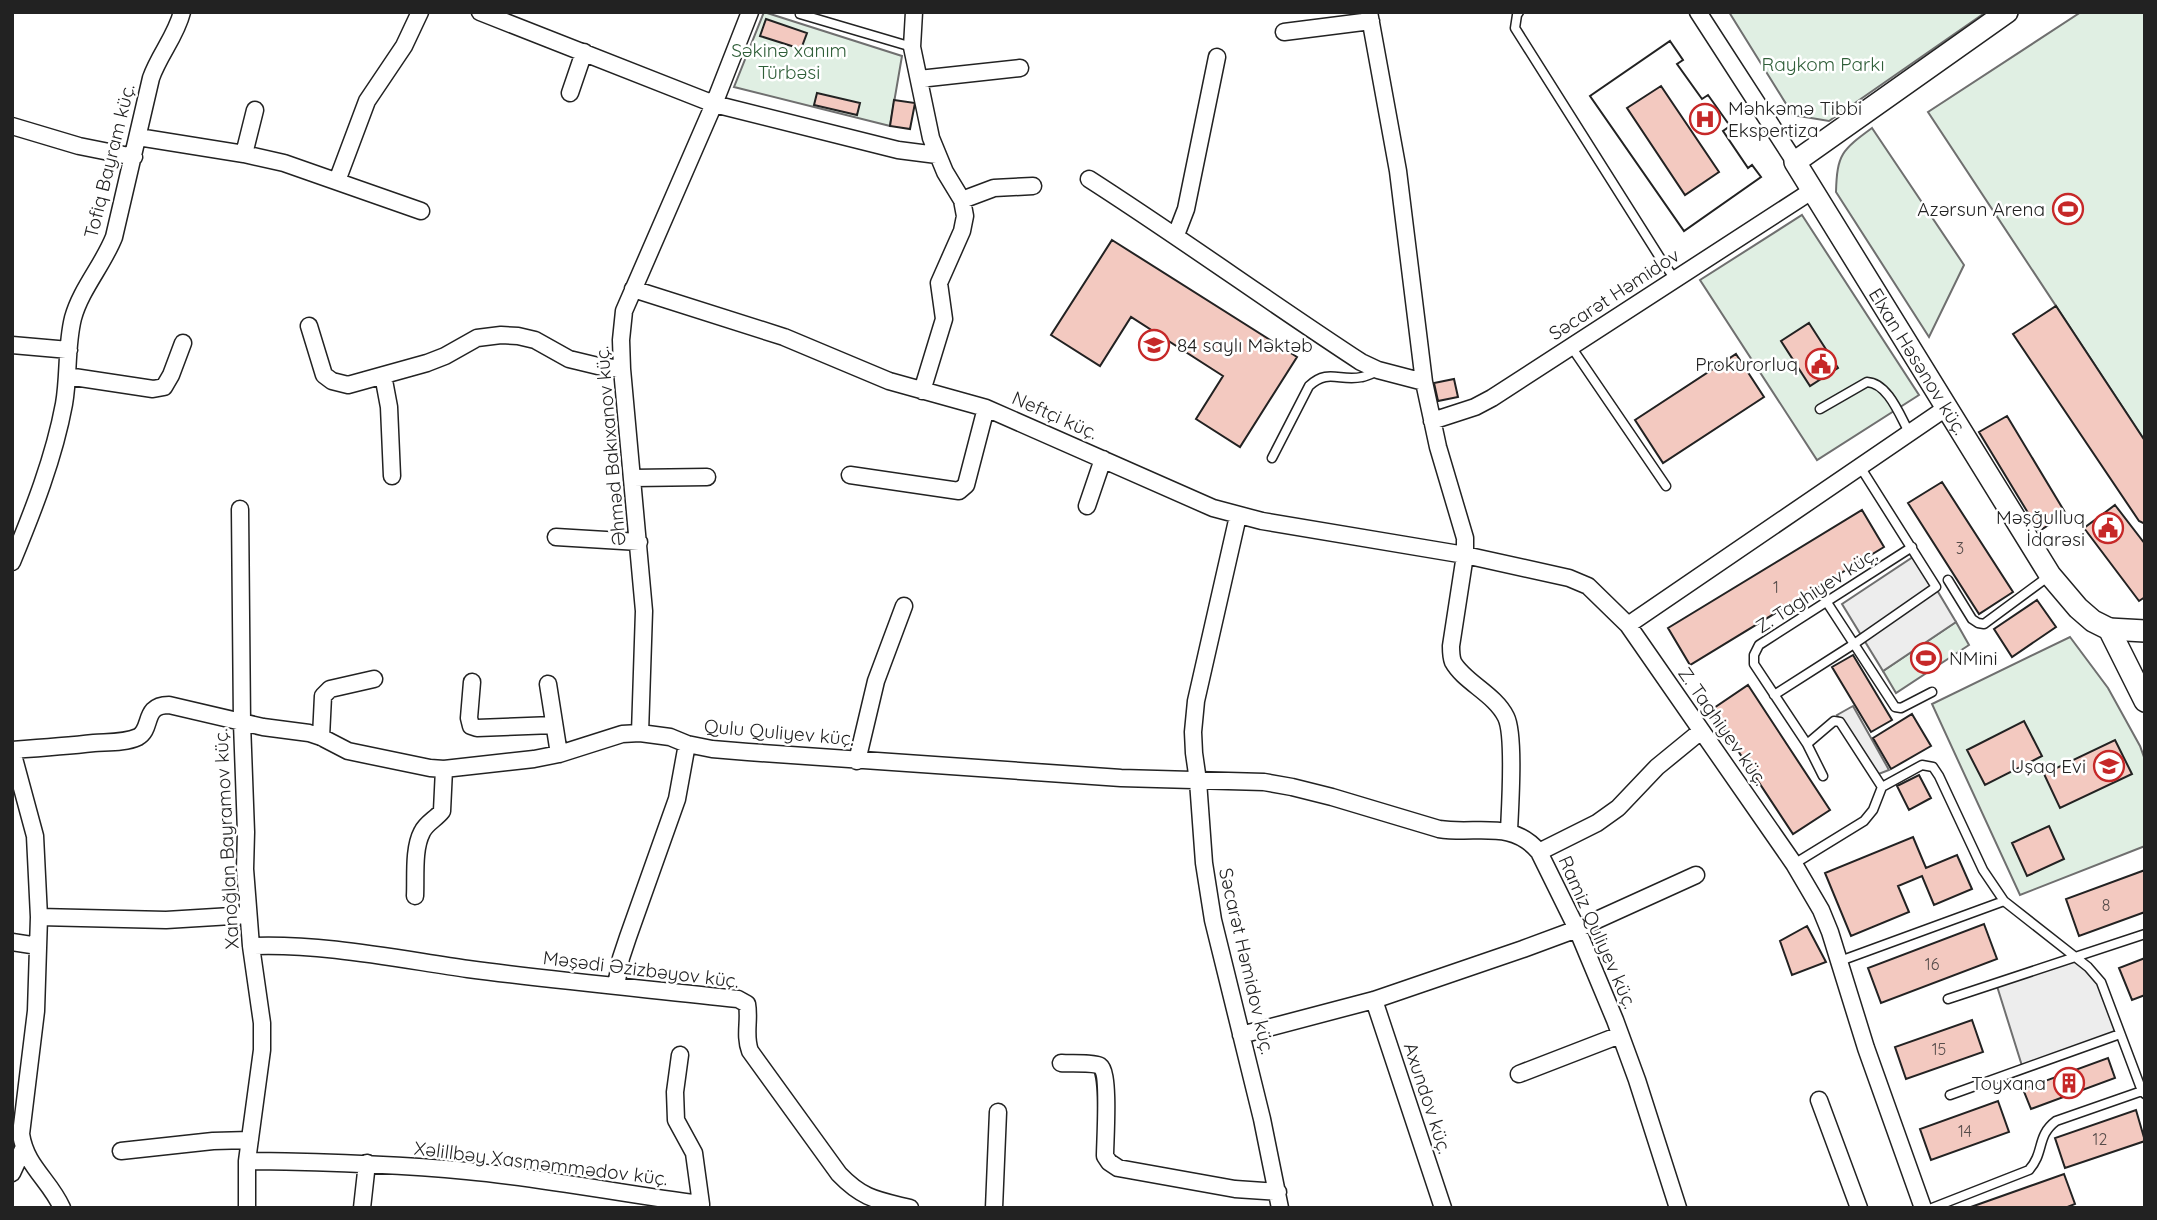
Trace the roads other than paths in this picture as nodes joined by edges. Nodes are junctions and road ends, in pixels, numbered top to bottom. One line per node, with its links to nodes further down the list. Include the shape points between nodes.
1 (182, 12): 21 (street, Tofiq Bayram küç., via 155,68)
2 (420, 12): 27 (street, via 404,46 367,101)
3 (480, 12): 13 (street)
4 (750, 12): 18 (street, Əhməd Bakıxanov küç.)
5 (914, 12): 12 (street)
6 (1519, 12): 33 (lane, via 1516,28)
7 (1698, 12): 25 (street, Elxan Həsənov küç.)
8 (2007, 12): 25 (street)
9 (800, 15): 12 (lane)
10 (1370, 17): 11 (street); 44 (street, via 1398,172)
11 (1284, 32)
12 (912, 47): 16 (street)
13 (584, 52): 17 (street); 18 (street)
14 (1217, 57): 32 (street, via 1186,209)
15 (1020, 68): 16 (street)
16 (919, 79): 23 (street)
17 (570, 93)
18 (714, 104): 23 (street, via 898,150); 34 (street, Əhməd Bakıxanov küç.)
19 (255, 110): 22 (street)
20 (12, 126): 24 (street)
21 (138, 137): 22 (street); 24 (street, Tofiq Bayram küç.)
22 (244, 154): 27 (street)
23 (937, 155): 30 (street)
24 (134, 157): 39 (street, Tofiq Bayram küç., via 114,237 80,301)
25 (1795, 162): 29 (street, Elxan Həsənov küç.)
26 (1089, 179): 32 (street)
27 (337, 181): 31 (street)
28 (1033, 186): 30 (street, via 994,188)
29 (1813, 190): 33 (street, Səcarət Həmidov); 47 (street, Elxan Həsənov küç.)
30 (962, 200): 45 (street, via 962,231 939,283 944,319)
31 (421, 211)
32 (1176, 235): 41 (street, via 1262,297)
33 (1675, 279): 38 (street, Səcarət Həmidov)
34 (633, 289): 40 (street, Əhməd Bakıxanov küç., via 624,311); 45 (street, Neftçi küç., via 784,337 889,382)
35 (309, 326): 42 (street, via 324,375 332,382 348,385)
36 (183, 343): 43 (street, via 164,387)
37 (12, 345): 39 (street)
38 (1572, 348): 49 (street, Səcarət Həmidov, via 1475,407); 58 (lane)
39 (69, 350): 43 (street, Tofiq Bayram küç.)
40 (622, 369): 42 (street, via 569,359 535,340 501,335 477,338 445,356); 57 (street, Əhməd Bakıxanov küç.)
41 (1378, 370): 44 (street); 51 (lane, via 1361,377 1328,375 1315,380)
42 (383, 375): 55 (street)
43 (68, 376): 66 (street, Tofiq Bayram küç., via 55,440)
44 (1424, 382): 49 (street)
45 (922, 391): 46 (street, Neftçi küç.)
46 (986, 408): 52 (street, Neftçi küç.); 54 (street, via 966,485 959,491)
47 (1946, 408): 50 (street); 67 (street, Elxan Həsənov küç.)
48 (1820, 409): 50 (lane, via 1874,382 1882,387)
49 (1432, 421): 65 (street, via 1461,519)
50 (1909, 432): 53 (street)
51 (1272, 458)
52 (1103, 459): 59 (street); 61 (street, Neftçi küç.)
53 (1859, 465): 64 (lane); 71 (street)
54 (850, 475)
55 (392, 476)
56 (706, 477): 57 (street)
57 (633, 478): 63 (street, Əhməd Bakıxanov küç.)
58 (1666, 486)
59 (1087, 506)
60 (240, 509): 81 (street, Xanoğlan Bayramov küç.)
61 (1238, 516): 65 (street, Neftçi küç.); 93 (street, Səcarət Həmidov küç., via 1196,701)
62 (556, 537): 63 (street)
63 (639, 542): 84 (street, Əhməd Bakıxanov küç., via 644,611)
64 (1912, 547): 69 (lane, Z. Taghiyev küç,); 74 (lane, via 1936,587)
65 (1465, 555): 71 (street, Neftçi küç., via 1569,578 1594,591); 95 (street, via 1452,660 1508,719)
66 (12, 562)
67 (2050, 575): 68 (lane, via 1984,624 1972,618); 72 (street, Elxan Həsənov küç., via 2078,608)
68 (1948, 580)
69 (1826, 601): 74 (lane); 79 (lane, Z. Taghiyev küç,, via 1759,645 1754,664)
70 (904, 606): 90 (street, via 876,681)
71 (1628, 625): 83 (street, Z. Taghiyev küç.)
72 (2109, 629): 73 (street); 80 (street, Elxan Həsənov küç.)
73 (2145, 631)
74 (1854, 644): 78 (lane, via 1895,708); 79 (lane)
75 (373, 679): 85 (street, via 330,689 324,696)
76 (472, 682): 82 (street, via 471,726)
77 (548, 684): 82 (street)
78 (1932, 692)
79 (1774, 695): 87 (lane, Z. Taghiyev küç,)
80 (2145, 701)
81 (242, 723): 85 (street, Qulu Quliyev küç.); 88 (street, Qulu Quliyev küç., via 160,705 137,737); 101 (street, Xanoğlan Bayramov küç.)
82 (554, 725): 89 (street)
83 (1700, 731): 96 (street, via 1618,808); 97 (street, Z. Taghiyev küç.)
84 (640, 733): 86 (street, Qulu Quliyev küç.); 89 (street, Qulu Quliyev küç., via 622,734)
85 (321, 737): 91 (street, Qulu Quliyev küç., via 348,751)
86 (687, 744): 90 (street, Qulu Quliyev küç.); 110 (street, via 677,799 628,937)
87 (1807, 744): 92 (lane, Z. Taghiyev küç,); 94 (lane, via 1834,721 1840,722)
88 (12, 751): 102 (street, via 34,836)
89 (559, 754): 91 (street, Qulu Quliyev küç.)
90 (857, 761): 93 (street, Qulu Quliyev küç.)
91 (444, 769): 99 (street, via 442,811 420,834)
92 (1823, 776)
93 (1198, 781): 95 (street, via 1264,782 1452,831); 114 (street, Səcarət Həmidov küç., via 1213,920)
94 (1882, 787): 97 (lane, via 1864,821); 100 (lane, via 1922,765 1933,767 1983,870)
95 (1509, 831): 96 (street, Ramiz Quliyev küç., via 1530,841)
96 (1539, 852): 103 (street, Ramiz Quliyev küç.)
97 (1794, 864): 109 (street, Z. Taghiyev küç., via 1821,910)
98 (1696, 875): 103 (street)
99 (415, 896)
100 (2004, 901): 108 (lane); 109 (lane)
101 (248, 915): 102 (street, via 166,920); 107 (street, Xanoğlan Bayramov küç.)
102 (39, 916): 106 (street)
103 (1577, 929): 112 (street); 115 (street, Ramiz Quliyev küç.)
104 (2145, 934): 108 (lane)
105 (12, 942): 106 (street)
106 (38, 946): 124 (street, via 36,1011 22,1113)
107 (251, 946): 110 (street, Məşədi Əzizbəyov küç., via 320,949); 123 (street, Xanoğlan Bayramov küç., via 262,1050)
108 (2074, 958): 111 (lane); 113 (lane, via 2101,982)
109 (1839, 961): 141 (street, Z. Taghiyev küç.)
110 (616, 986): 131 (street, Məşədi Əzizbəyov küç., via 738,999 747,1004 750,1051 839,1174)
111 (1948, 999)
112 (1374, 1000): 114 (street); 138 (street, Axundov küç.)
113 (2120, 1034): 119 (lane); 120 (lane)
114 (1241, 1035): 130 (street, Səcarət Həmidov küç.)
115 (1620, 1035): 118 (street); 139 (street, Ramiz Quliyev küç.)
116 (680, 1055): 132 (street, via 676,1120 694,1153)
117 (1060, 1063): 130 (street, via 1094,1064 1104,1071 1105,1156 1118,1168)
118 (1519, 1074)
119 (2143, 1092): 142 (lane, via 2056,1121 2045,1129 2029,1170)
120 (1950, 1095)
121 (1819, 1100): 140 (street)
122 (998, 1112): 137 (street)
123 (250, 1140): 125 (street); 126 (street, Xanoğlan Bayramov küç.)
124 (23, 1149): 128 (street); 133 (street)
125 (121, 1151)
126 (247, 1161): 127 (street, Xəlillbəy Xasməmmədov küç.); 134 (street, Xanoğlan Bayramov küç.)
127 (367, 1163): 129 (street, Xəlillbəy Xasməmmədov küç., via 535,1179); 135 (street)
128 (12, 1173)
129 (606, 1200): 132 (street, Xəlillbəy Xasməmmədov küç.)
130 (1279, 1200)
131 (865, 1202): 136 (street, Məşədi Əzizbəyov küç.)
132 (701, 1206)
133 (62, 1208)
134 (247, 1208)
135 (362, 1208)
136 (910, 1208)
137 (994, 1208)
138 (1443, 1208)
139 (1678, 1208)
140 (1859, 1208)
141 (1923, 1208)
142 (1932, 1208)

